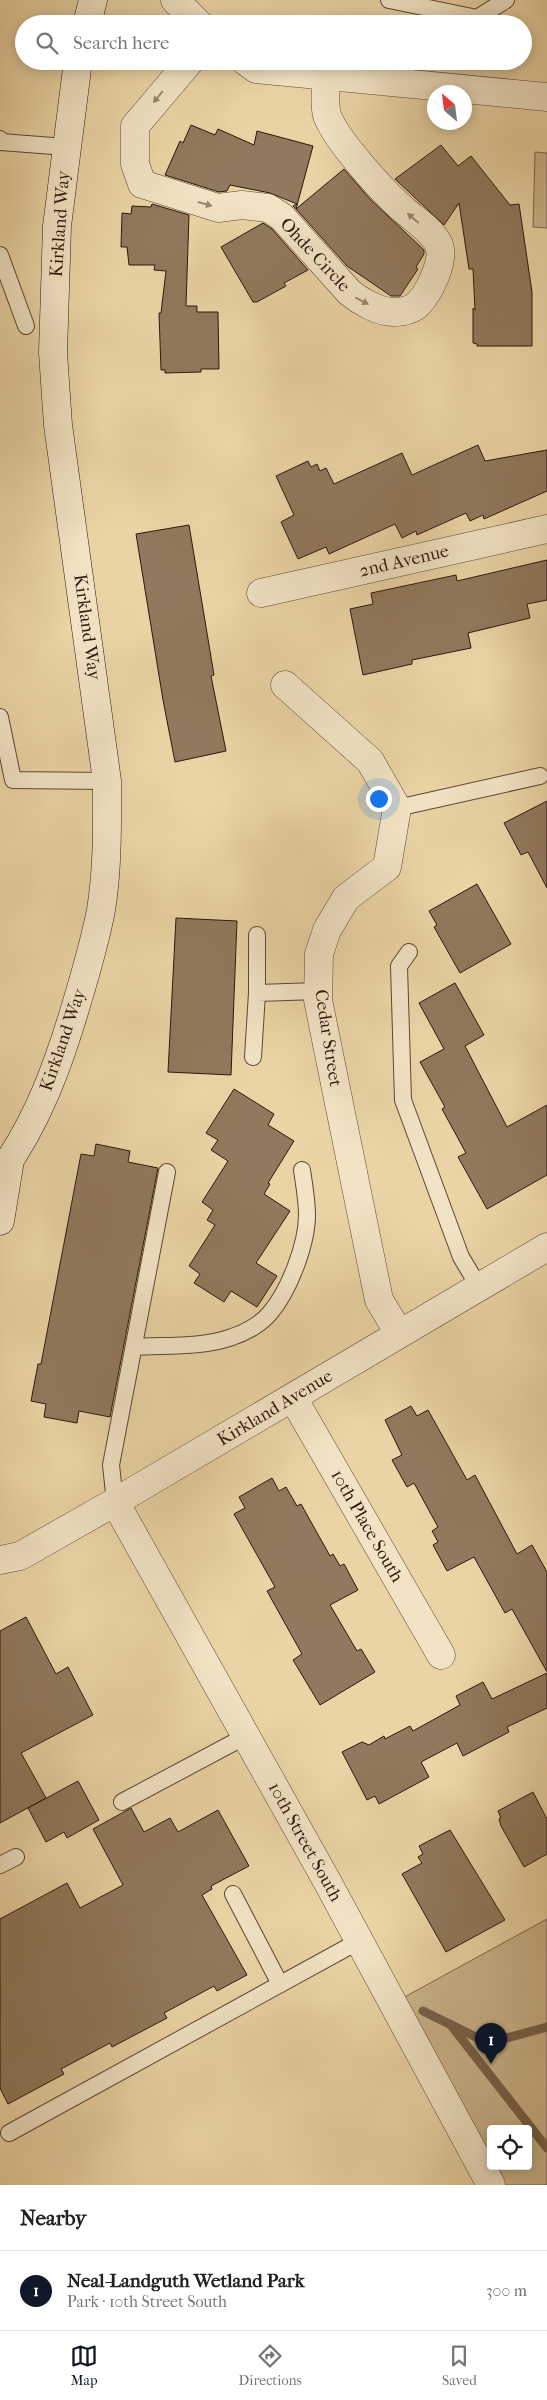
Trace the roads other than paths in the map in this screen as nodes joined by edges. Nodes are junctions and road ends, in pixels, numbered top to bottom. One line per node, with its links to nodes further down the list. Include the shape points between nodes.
1 (93, 0): 5 (street)
2 (175, 0): 6 (street)
3 (389, 0): 7 (lane)
4 (506, 0): 8 (lane)
5 (89, 15)
6 (190, 15)
7 (462, 15)
8 (482, 15)
9 (77, 70): 15 (street, Kirkland Way)
10 (182, 70): 12 (street, Ohde Circle, one-way to 12, via 135,126 135,164 142,184 218,208 242,205 268,208 293,228 360,301 390,312 404,312 417,305 430,289 439,266 439,246 430,233 392,200 347,148 327,115)
11 (265, 70): 12 (street)
12 (326, 77): 13 (street)
13 (547, 97)
14 (0, 142): 15 (lane)
15 (66, 147): 23 (street, Kirkland Way, via 57,226 53,353 58,425)
16 (0, 255): 17 (lane)
17 (26, 326)
18 (547, 529): 19 (street, 2nd Avenue)
19 (261, 593)
20 (285, 685): 24 (street, via 370,761)
21 (0, 717): 23 (lane, via 13,780)
22 (540, 776): 24 (lane)
23 (108, 781): 30 (street, Kirkland Way, via 101,910 84,979 48,1090)
24 (397, 808): 27 (street, Cedar Street, via 387,867 346,898 327,930 319,954)
25 (257, 935): 28 (lane)
26 (409, 952): 35 (lane, via 399,966 404,1100 461,1257)
27 (318, 991): 28 (lane); 36 (street, Cedar Street, via 379,1300)
28 (257, 993): 29 (lane)
29 (253, 1056)
30 (5, 1167): 33 (street, Kirkland Way)
31 (302, 1170): 37 (lane, via 307,1215 302,1251 270,1315 251,1328 214,1342)
32 (167, 1172): 37 (lane)
33 (0, 1220)
34 (547, 1247): 35 (street, Kirkland Avenue)
35 (479, 1287): 36 (street, Kirkland Avenue)
36 (399, 1333): 38 (street, Kirkland Avenue)
37 (134, 1347): 39 (lane, via 111,1465)
38 (293, 1398): 39 (street, Kirkland Avenue); 41 (street, 10th Place South)
39 (115, 1502): 40 (street, Kirkland Avenue, via 20,1556); 42 (street, 10th Street South)
40 (0, 1560)
41 (441, 1655)
42 (246, 1736): 43 (lane); 47 (street, 10th Street South)
43 (122, 1802)
44 (16, 1857): 45 (lane)
45 (0, 1865)
46 (233, 1894): 48 (lane)
47 (359, 1941): 48 (lane); 50 (street, 10th Street South)
48 (280, 1984): 49 (lane)
49 (9, 2133)
50 (491, 2185)

